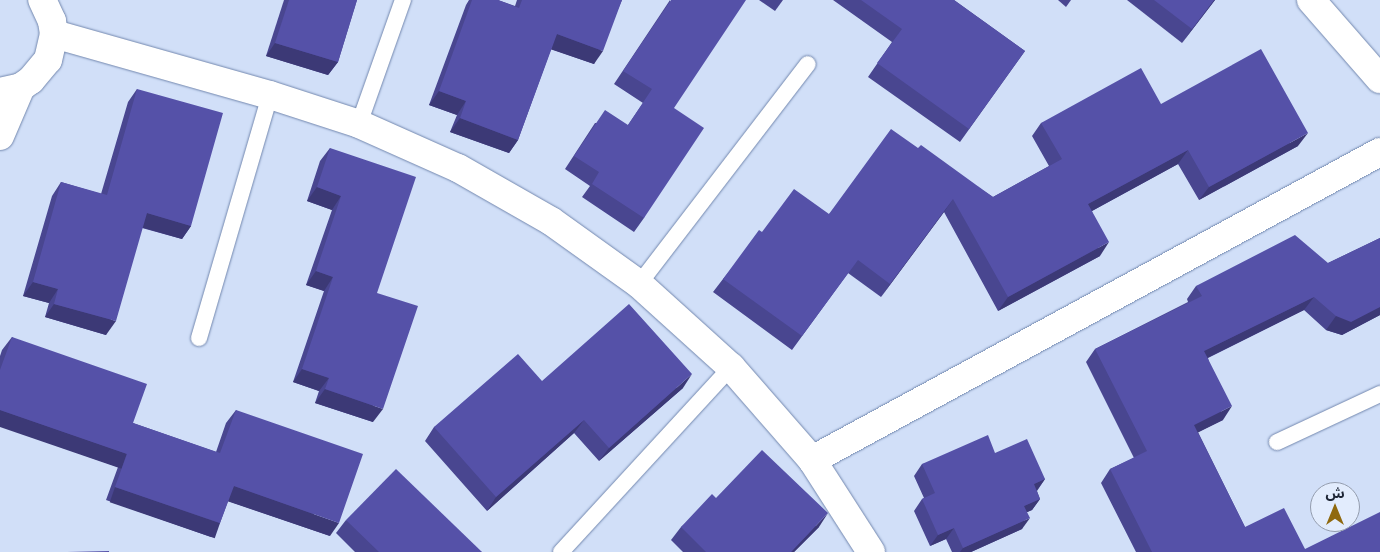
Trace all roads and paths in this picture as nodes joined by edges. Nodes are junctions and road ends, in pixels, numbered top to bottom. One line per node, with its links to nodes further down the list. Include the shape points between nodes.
1 (42, 0): 4 (street, via 52,20)
2 (403, 0): 9 (lane)
3 (1311, 0): 6 (street)
4 (54, 34): 7 (street, via 50,53 41,71); 8 (street)
5 (808, 64): 12 (lane)
6 (1380, 79)
7 (10, 89): 10 (street)
8 (270, 95): 9 (street); 13 (lane)
9 (359, 124): 12 (street, via 458,168 543,216)
10 (0, 136)
11 (1380, 152): 17 (street)
12 (639, 284): 14 (street)
13 (199, 338)
14 (731, 367): 17 (street); 18 (lane)
15 (1380, 394): 16 (lane)
16 (1276, 442)
17 (812, 460): 19 (street)
18 (561, 552)
19 (871, 552)

